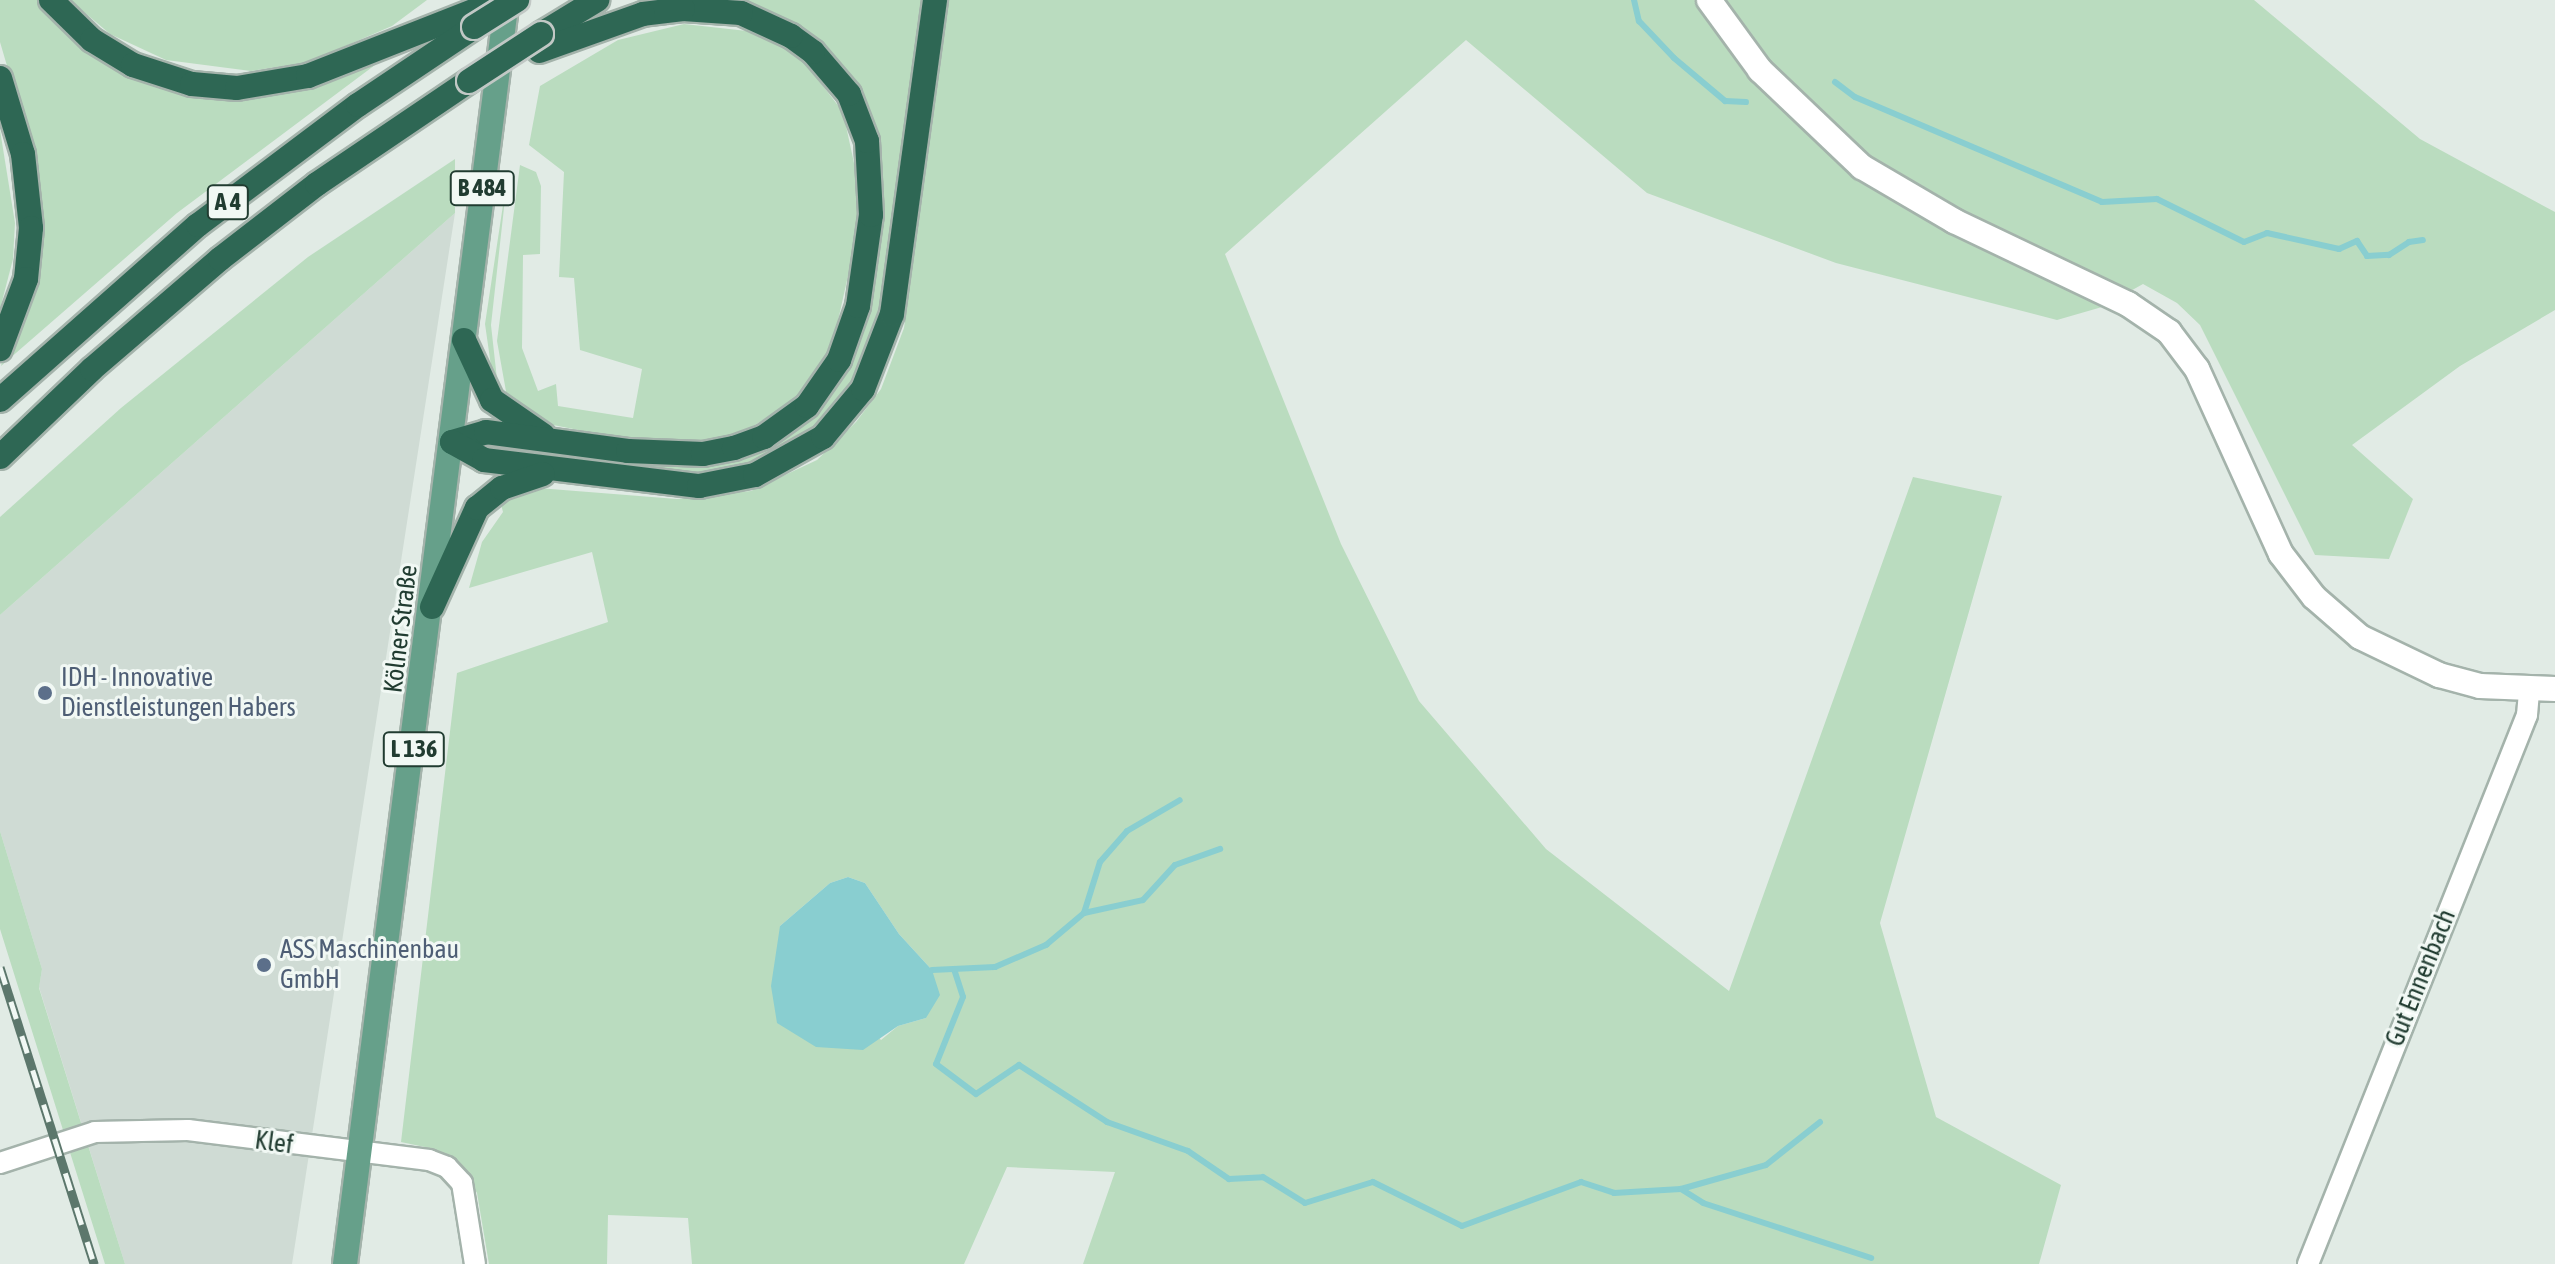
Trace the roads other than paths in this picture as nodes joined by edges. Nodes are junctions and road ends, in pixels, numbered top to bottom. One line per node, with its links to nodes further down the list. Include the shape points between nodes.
1 (51, 0): 8 (highway, via 92,40 133,65 192,84 237,88 308,76)
2 (501, 0): 8 (highway)
3 (507, 0): 11 (main road, Kölner Straße / B 484)
4 (517, 0): 8 (highway, A 4, bridge)
5 (597, 0): 9 (highway)
6 (935, 0): 17 (highway, via 892,314 874,366 843,416 801,453 729,483 670,486)
7 (1709, 0): 20 (street, via 1760,70 1862,167 1954,221 2128,304 2169,332 2197,369 2281,554 2339,620 2381,650 2439,675)
8 (475, 18): 13 (highway, A 4, via 198,225)
9 (540, 43): 14 (highway, via 643,14 683,9 741,13 791,36 833,71 860,118 870,168 868,242 851,332 825,385 790,421 749,442 703,454); 16 (highway, A 4, bridge, via 469,81 317,184 92,369)
10 (0, 78): 12 (highway, via 23,154 31,228 26,279)
11 (464, 340): 14 (highway, via 492,400); 15 (main road, Kölner Straße / B 484)
12 (0, 349)
13 (0, 400)
14 (552, 440): 15 (highway, via 486,432)
15 (452, 442): 17 (highway, via 484,460); 18 (main road, Kölner Straße / L 136)
16 (0, 457)
17 (553, 471): 18 (highway, via 502,488 477,508)
18 (432, 607): 21 (main road, Kölner Straße / L 136)
19 (2555, 689): 20 (street)
20 (2529, 691): 25 (street, Gut Ennenbach, via 2527,715)
21 (360, 1151): 22 (street, Klef, via 188,1130 95,1132); 23 (main road, Kölner Straße / L 136); 24 (street, Klef, via 447,1167 462,1183)
22 (0, 1163)
23 (345, 1264)
24 (475, 1264)
25 (2308, 1264)

